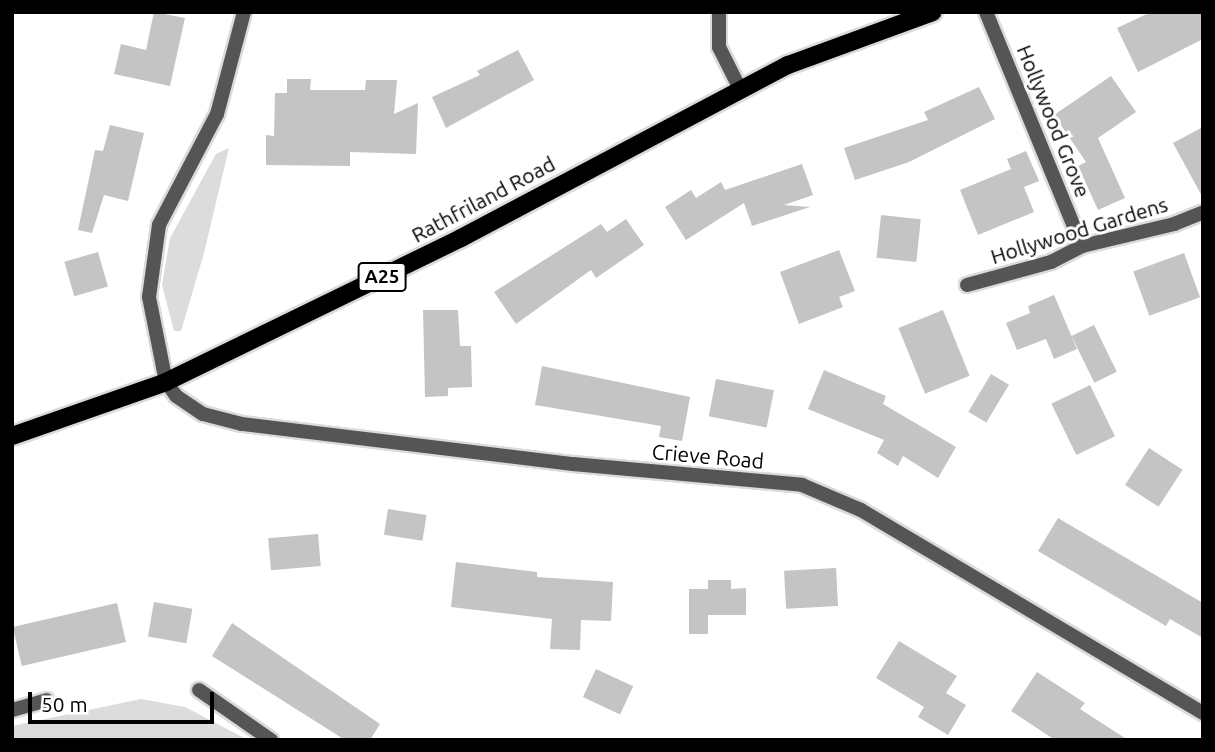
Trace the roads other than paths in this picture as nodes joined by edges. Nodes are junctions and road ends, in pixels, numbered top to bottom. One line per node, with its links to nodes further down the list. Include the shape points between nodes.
1 (244, 12): 9 (street, via 217,114 159,225 149,297)
2 (719, 12): 5 (street, via 719,47)
3 (933, 12): 5 (main road, Rathfriland Road / A25, via 788,65)
4 (986, 12): 7 (street, Hollywood Grove)
5 (741, 91): 9 (main road, Rathfriland Road / A25, via 461,238)
6 (1203, 212): 7 (street, Hollywood Gardens, via 1174,224)
7 (1082, 246): 8 (street, Hollywood Gardens, via 1051,262)
8 (967, 285)
9 (166, 382): 10 (main road, Rathfriland Road / A25); 14 (street, Crieve Road, via 176,396 203,414 242,424 573,464 802,485 861,510)
10 (12, 436)
11 (199, 690): 15 (street)
12 (47, 700): 13 (street)
13 (12, 709)
14 (1203, 713)
15 (271, 740)

